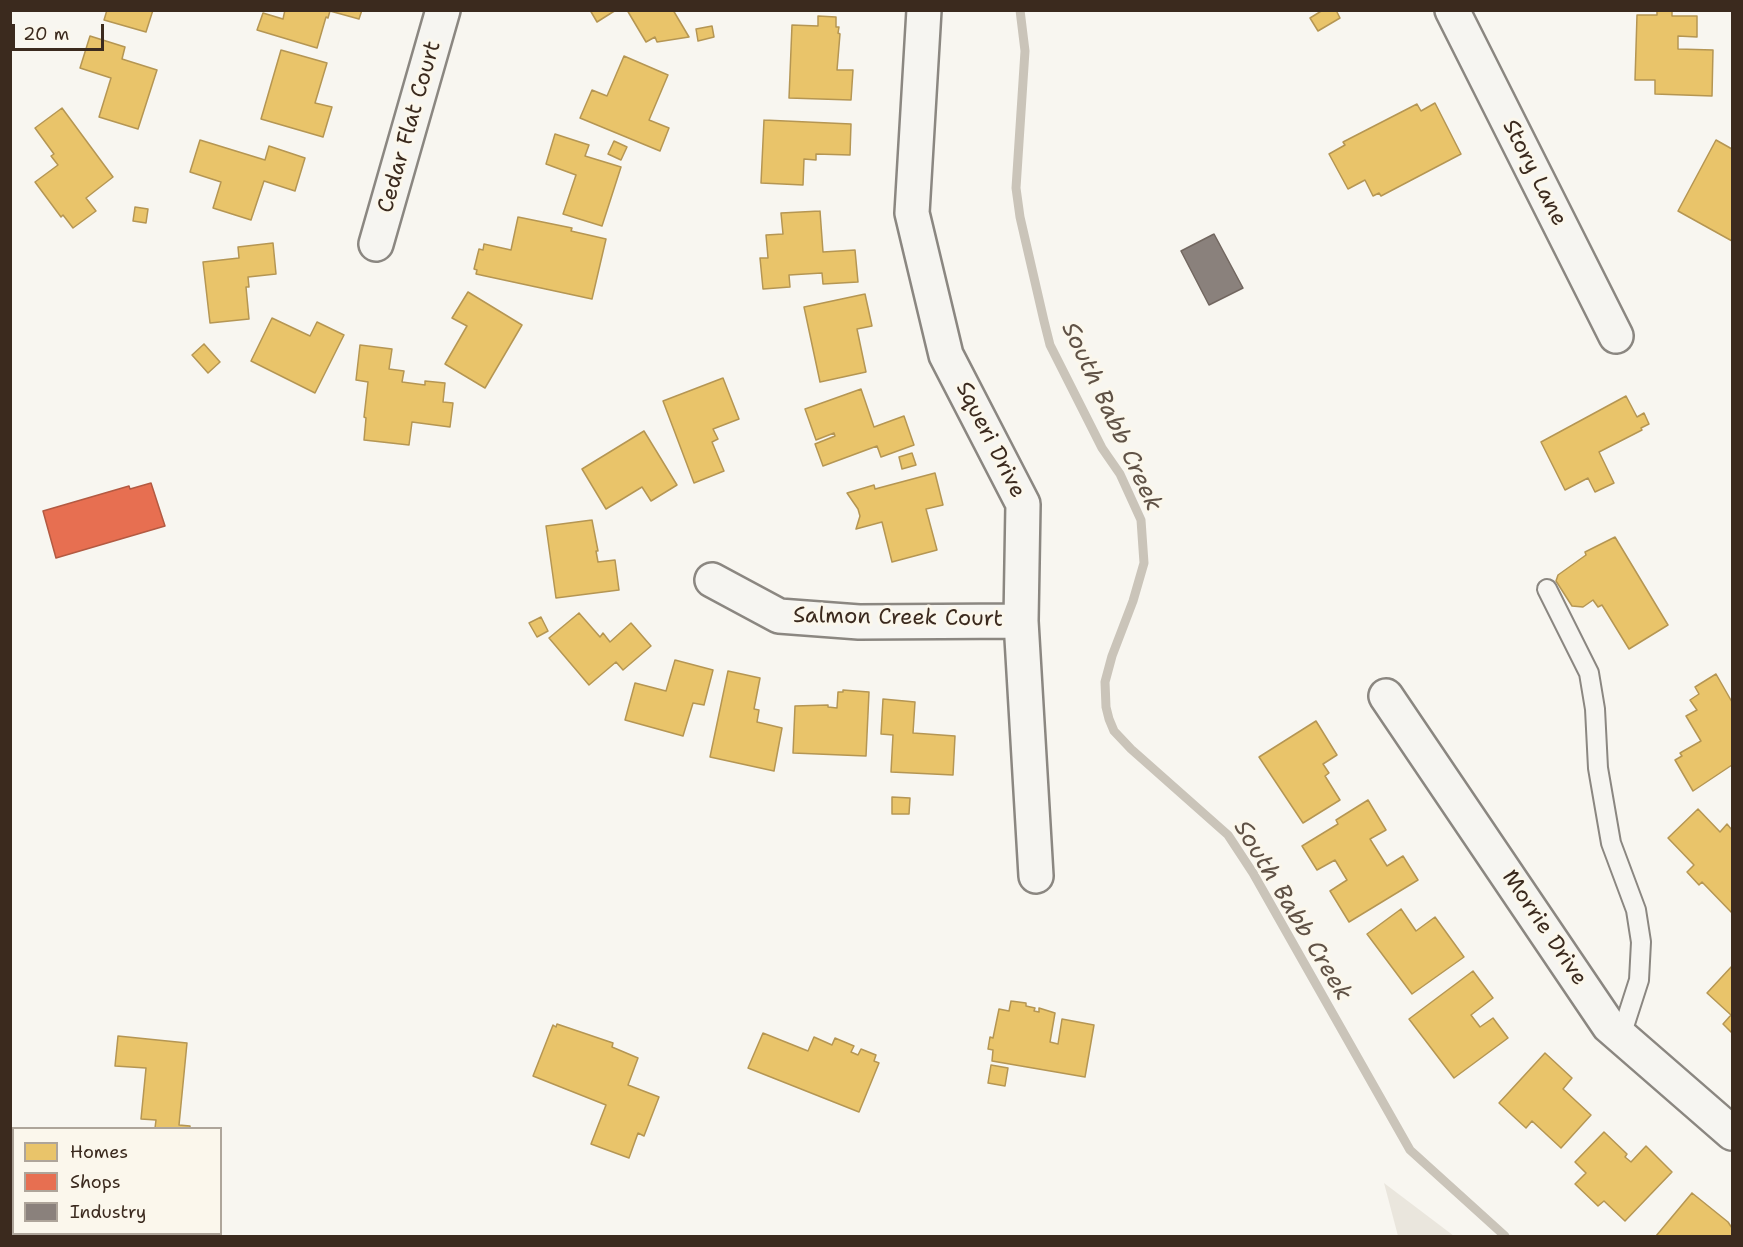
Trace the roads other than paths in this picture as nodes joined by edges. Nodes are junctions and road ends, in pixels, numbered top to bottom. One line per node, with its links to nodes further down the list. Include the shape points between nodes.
1 (443, 10): 4 (street, Cedar Flat Court)
2 (924, 10): 8 (street, Squeri Drive, via 912,213 946,355 1023,504)
3 (1452, 10): 5 (street, Story Lane)
4 (376, 244)
5 (1616, 336)
6 (712, 580): 8 (street, Salmon Creek Court, via 779,616 860,622)
7 (1547, 589): 11 (lane, via 1589,673 1598,768 1611,843 1636,910 1641,942 1639,980)
8 (1021, 621): 10 (street, Squeri Drive)
9 (1386, 696): 11 (street, Morrie Drive, via 1609,1026)
10 (1036, 876)
11 (1621, 1036): 12 (street, Morrie Drive)
12 (1732, 1133)

